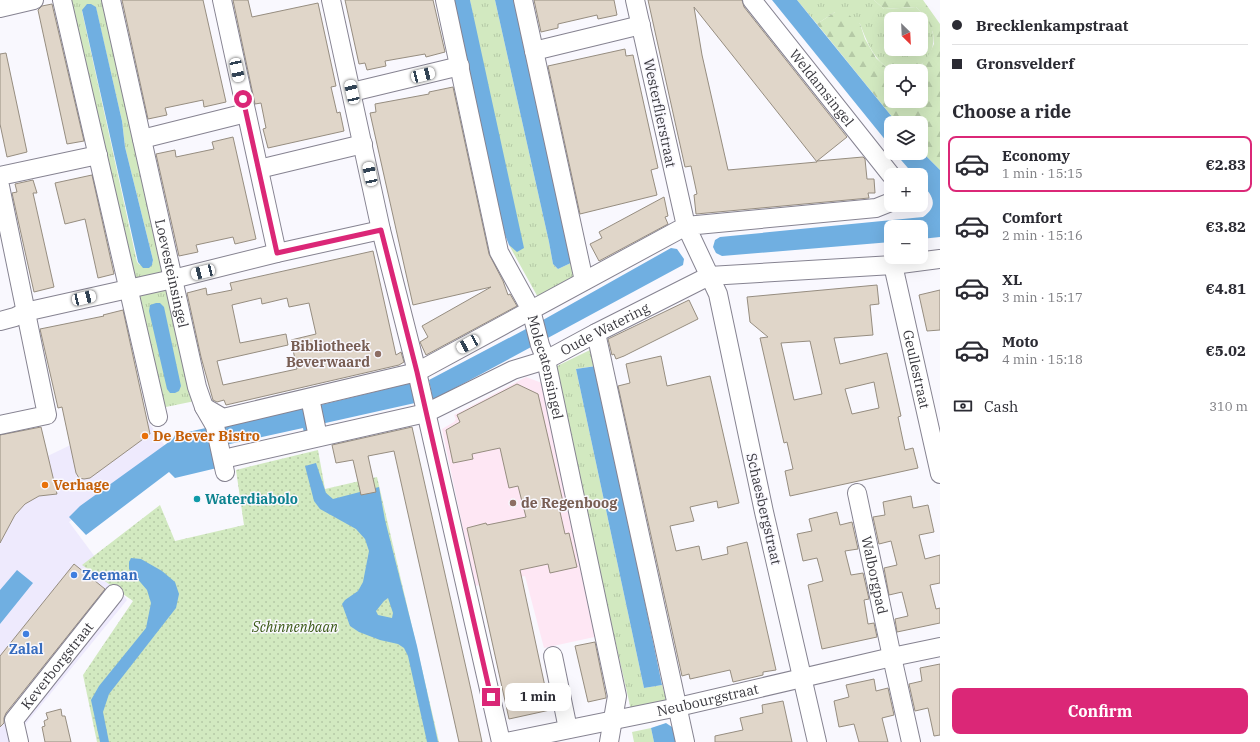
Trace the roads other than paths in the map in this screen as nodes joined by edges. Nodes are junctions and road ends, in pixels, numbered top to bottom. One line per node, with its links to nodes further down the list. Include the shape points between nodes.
1 (34, 0): 10 (street)
2 (62, 0): 18 (street)
3 (111, 0): 16 (street, Loevesteinsingel)
4 (222, 0): 15 (street)
5 (331, 0): 14 (street)
6 (445, 0): 13 (street, Molecatensingel)
7 (523, 0): 12 (street)
8 (635, 0): 11 (street, Westerflierstraat)
9 (752, 0): 19 (street, Weldamsingel)
10 (0, 8)
11 (641, 25): 12 (street); 24 (street, Westerflierstraat)
12 (534, 51): 31 (street)
13 (460, 66): 14 (street); 34 (street, Molecatensingel, via 499,252)
14 (352, 92): 17 (street)
15 (246, 113): 16 (street); 20 (street)
16 (145, 138): 30 (street, Loevesteinsingel)
17 (363, 144): 20 (street); 25 (street)
18 (90, 156): 21 (street); 32 (street)
19 (885, 168)
20 (259, 169): 26 (street)
21 (0, 176)
22 (0, 186): 33 (street)
23 (884, 205): 24 (street, via 876,208)
24 (686, 226): 29 (street); 31 (street)
25 (381, 230): 26 (street); 38 (street)
26 (277, 253): 30 (street)
27 (940, 259): 28 (street, Oude Watering)
28 (894, 265): 29 (street, Oude Watering); 45 (street, Geullestraat)
29 (709, 276): 36 (street, Oude Watering); 51 (street, Schaesbergstraat, via 718,294)
30 (173, 279): 32 (street); 40 (street, Loevesteinsingel, via 197,387)
31 (584, 281): 34 (street)
32 (129, 288): 33 (street); 42 (street)
33 (25, 312): 35 (street); 43 (street, via 47,415)
34 (532, 315): 37 (street, Molecatensingel); 38 (street)
35 (0, 321)
36 (596, 333): 37 (street, Oude Watering); 52 (street)
37 (543, 352): 41 (street, Oude Watering, via 513,370); 53 (street, Molecatensingel, via 618,696)
38 (417, 372): 39 (street); 41 (street)
39 (310, 402): 40 (street, via 223,418); 44 (street)
40 (204, 407): 44 (street, Oude Watering, via 215,426 226,459)
41 (426, 413): 44 (street, Oude Watering); 56 (street)
42 (158, 417)
43 (0, 425)
44 (317, 432)
45 (940, 474)
46 (857, 492): 50 (street, Walborgpad)
47 (114, 594): 55 (street, Keverborgstraat, via 14,720)
48 (940, 647): 50 (street)
49 (553, 656): 54 (street)
50 (892, 657): 51 (street); 61 (street, Walborgpad)
51 (802, 678): 52 (street, Neubourgstraat); 60 (street, Schaesbergstraat)
52 (678, 707): 53 (street, Neubourgstraat); 59 (street)
53 (613, 719): 54 (street, Neubourgstraat); 58 (street, Molecatensingel)
54 (568, 729): 57 (street, Neubourgstraat)
55 (19, 742)
56 (501, 742)
57 (506, 742)
58 (609, 742)
59 (685, 742)
60 (817, 742)
61 (911, 742)

